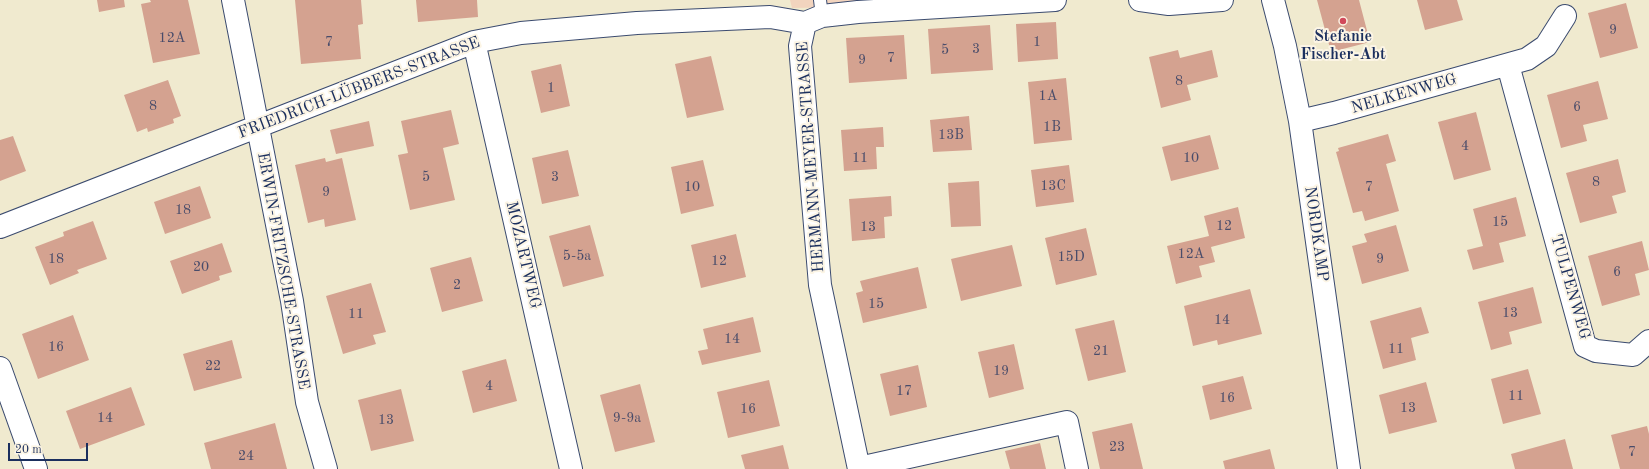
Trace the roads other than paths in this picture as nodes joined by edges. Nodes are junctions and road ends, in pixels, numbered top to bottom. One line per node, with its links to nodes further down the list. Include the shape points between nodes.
1 (233, 0): 11 (street, ERWIN-FRITZSCHE-STRASSE)
2 (1055, 0): 6 (street)
3 (1140, 0): 4 (street, via 1169,4)
4 (1222, 0)
5 (1273, 0): 10 (street, NORDKAMP)
6 (816, 13): 8 (street, FRIEDRICH-LÜBBERS-STRASSE, via 637,23 521,33); 18 (street, HERMANN-MEYER-STRASSE, via 800,46 820,285)
7 (1565, 16): 9 (street, NELKENWEG, via 1546,46 1527,59)
8 (474, 42): 11 (street, FRIEDRICH-LÜBBERS-STRASSE); 17 (street, MOZARTWEG)
9 (1508, 65): 10 (street, NELKENWEG); 13 (street, TULPENWEG, via 1585,346 1596,351 1633,355)
10 (1300, 120): 20 (street, NORDKAMP)
11 (257, 126): 12 (street, FRIEDRICH-LÜBBERS-STRASSE); 16 (street, ERWIN-FRITZSCHE-STRASSE, via 292,302 307,402)
12 (0, 227)
13 (1649, 341)
14 (0, 368): 15 (street)
15 (36, 469)
16 (326, 469)
17 (571, 469)
18 (859, 469): 19 (street, HERMANN-MEYER-STRASSE, via 1067,422)
19 (1077, 469)
20 (1349, 469)

